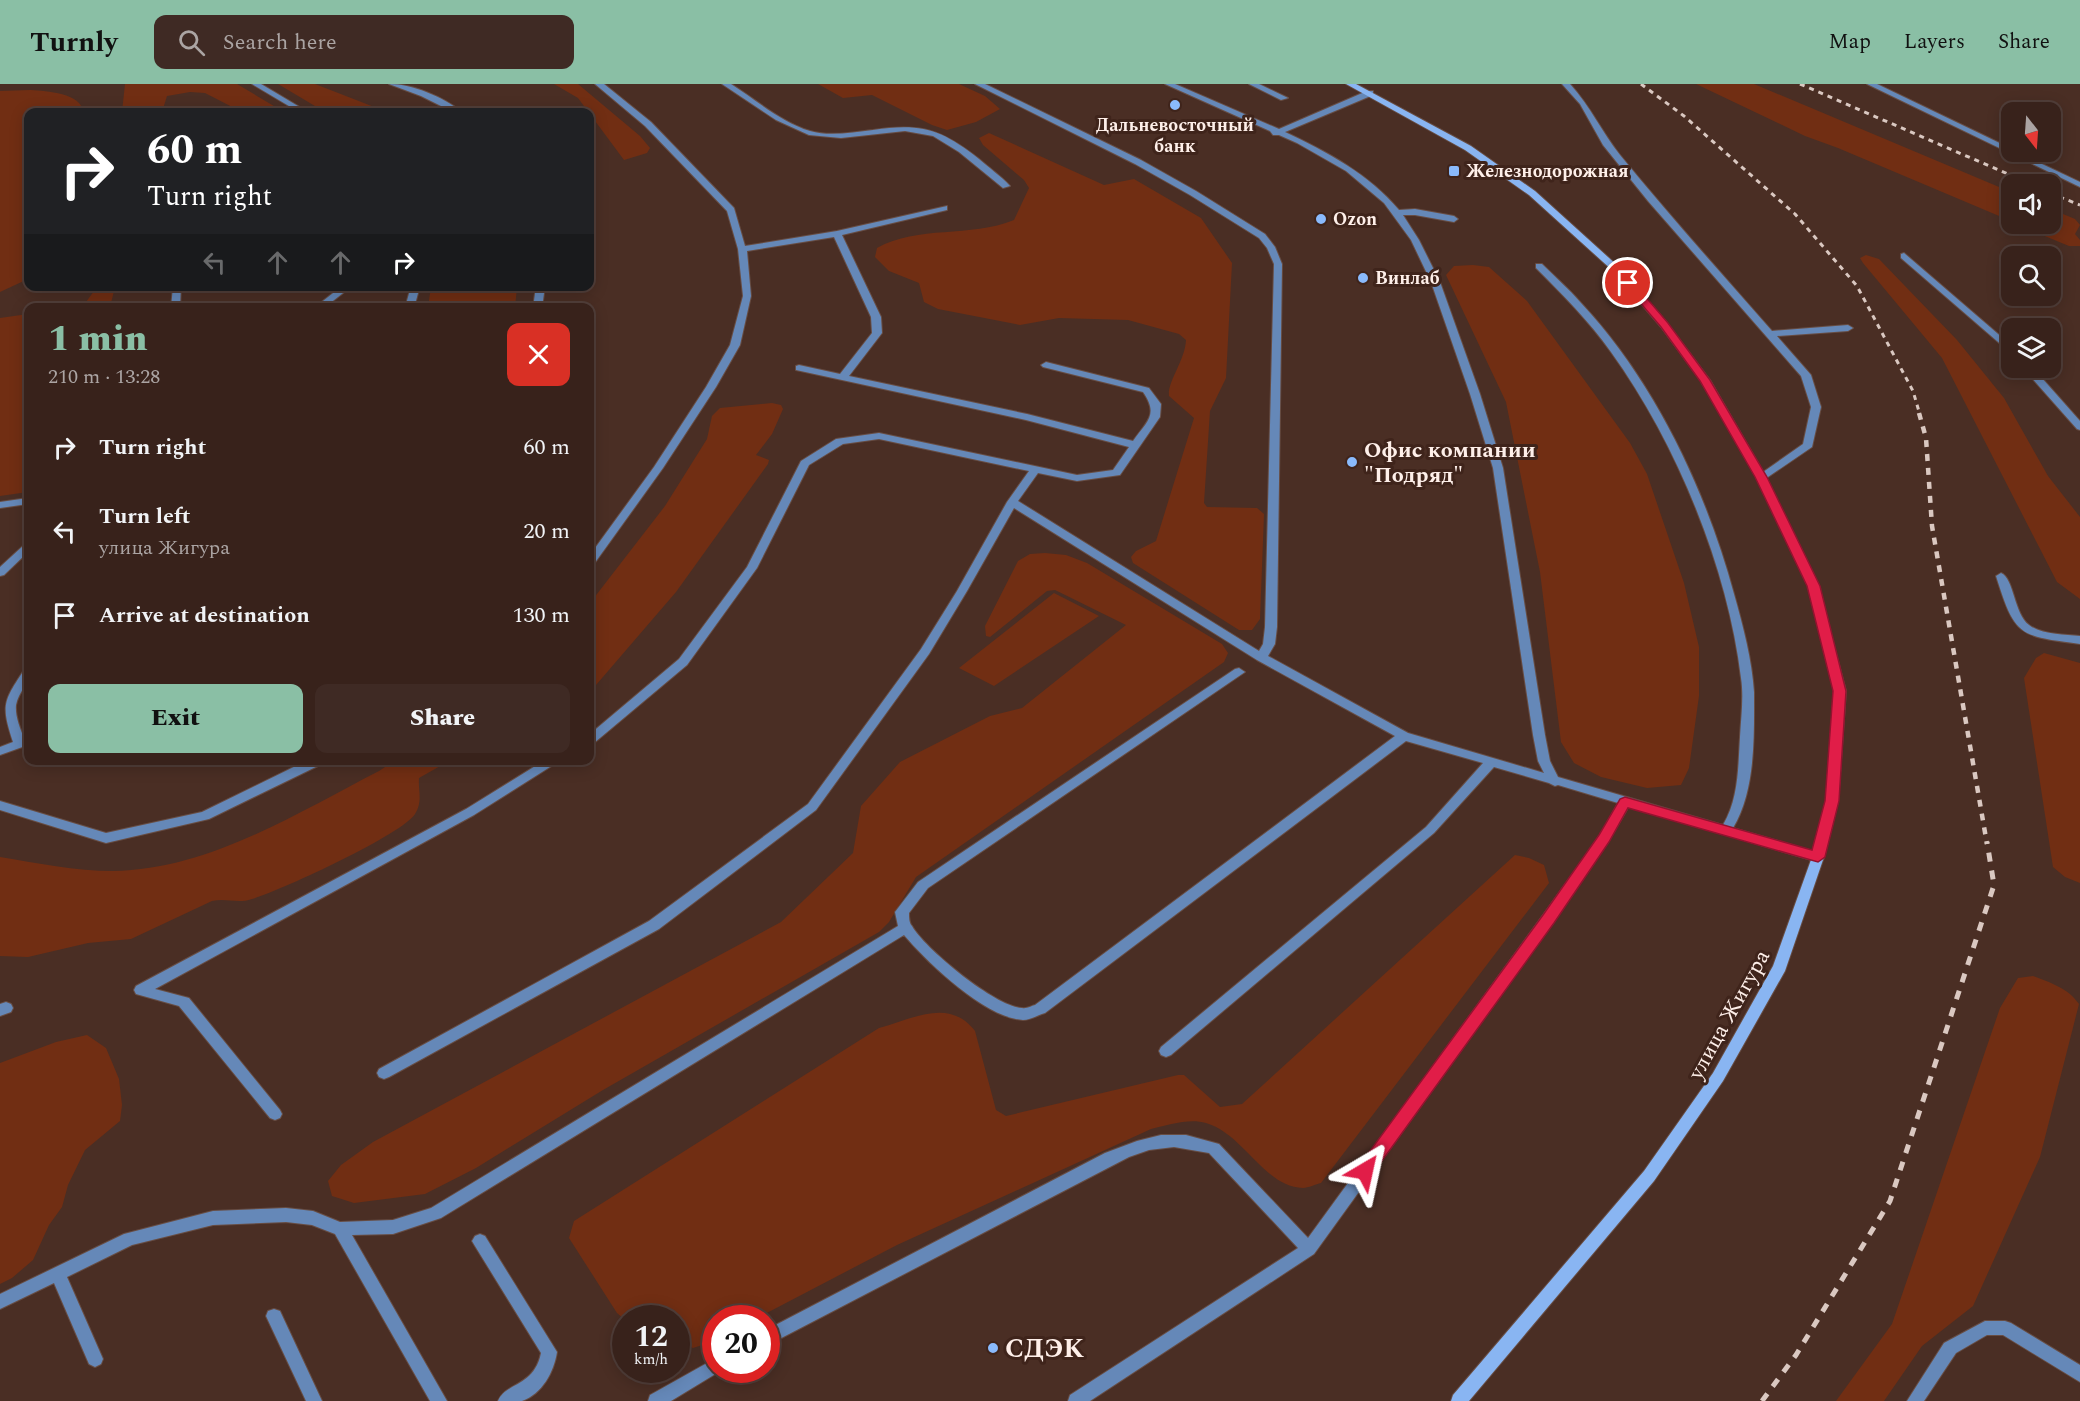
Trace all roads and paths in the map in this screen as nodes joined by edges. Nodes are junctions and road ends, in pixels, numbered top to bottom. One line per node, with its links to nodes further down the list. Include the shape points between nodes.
1 (256, 84): 13 (lane)
2 (393, 84): 14 (lane)
3 (599, 84): 22 (lane, via 648,124 731,210)
4 (726, 84): 17 (lane, via 809,133 862,135 901,129 940,135)
5 (979, 84): 46 (lane, via 1138,162 1262,236 1272,247 1278,264 1271,627 1269,644)
6 (1169, 84): 15 (lane)
7 (1253, 84): 12 (lane)
8 (1350, 84): 11 (main road, улица Жигура)
9 (1566, 84): 28 (lane, via 1583,103 1612,151 1714,273)
10 (1871, 84): 16 (lane)
11 (1370, 93): 15 (lane); 37 (main road, улица Жигура, via 1493,163 1537,196 1616,269 1705,380)
12 (1284, 98)
13 (297, 108)
14 (450, 108)
15 (1276, 133): 19 (lane, via 1321,154 1369,185)
16 (2080, 185)
17 (1006, 186)
18 (944, 208): 21 (lane)
19 (1395, 213): 20 (lane, via 1415,212); 56 (lane, via 1420,245 1433,270 1487,426 1498,468 1539,735)
20 (1454, 219)
21 (837, 234): 22 (lane); 32 (lane, via 876,317 877,333)
22 (742, 249): 42 (lane, via 747,296 735,345 658,468)
23 (1904, 256): 29 (lane)
24 (1539, 266): 59 (lane, via 1610,341 1645,397 1688,477 1716,554 1735,614 1747,679 1744,778 1738,811)
25 (341, 291): 26 (lane)
26 (325, 303)
27 (1848, 328): 28 (lane)
28 (1771, 334): 37 (lane, via 1806,375 1816,406 1808,445)
29 (2001, 341)
30 (1046, 365): 35 (lane, via 1146,390 1156,404 1155,417)
31 (799, 368): 32 (lane)
32 (843, 377): 35 (lane)
33 (2037, 378): 34 (lane)
34 (2080, 427)
35 (1135, 445): 36 (lane, via 1116,473 1077,478)
36 (1035, 470): 39 (lane); 50 (lane, via 879,436 840,441 819,453 805,463 752,568 683,662)
37 (1761, 477): 60 (main road, улица Жигура, via 1813,586 1840,691 1832,801)
38 (24, 502): 40 (lane)
39 (1012, 502): 46 (lane); 63 (lane, via 925,651 812,807 654,925)
40 (0, 505)
41 (24, 551): 43 (lane)
42 (594, 556)
43 (0, 573)
44 (2001, 576): 45 (lane, via 2015,620 2023,628 2041,635)
45 (2080, 640)
46 (1261, 657): 49 (lane)
47 (1239, 672): 61 (lane, via 923,885 902,912)
48 (24, 679): 51 (lane, via 10,701 9,711)
49 (1404, 736): 53 (lane); 61 (lane, via 1040,1008 1023,1014 977,993)
50 (594, 737)
51 (24, 743): 52 (lane)
52 (0, 751)
53 (1491, 762): 56 (lane); 62 (lane, via 1430,830)
54 (310, 765): 58 (lane, via 206,816 106,838)
55 (547, 765): 64 (lane, via 470,812 141,990 184,1002)
56 (1555, 782): 57 (lane)
57 (1625, 802): 59 (lane); 67 (lane, via 1548,919)
58 (0, 805)
59 (1725, 831): 60 (lane)
60 (1818, 857): 80 (main road, улица Жигура, via 1780,967 1719,1077 1650,1176)
61 (905, 928): 65 (lane, via 436,1213 393,1227)
62 (1166, 1051)
63 (384, 1073)
64 (275, 1114)
65 (340, 1229): 68 (lane, via 313,1218 286,1215 213,1218 129,1239); 76 (lane)
66 (480, 1241): 77 (lane, via 549,1352 547,1368 532,1386)
67 (1309, 1249): 71 (lane, via 1214,1149 1193,1141 1167,1140 1138,1146 1110,1158); 79 (lane)
68 (57, 1273): 69 (lane); 72 (lane)
69 (0, 1302)
70 (274, 1316): 75 (lane)
71 (780, 1332)
72 (95, 1359)
73 (702, 1373): 78 (lane)
74 (2080, 1374): 81 (lane, via 2005,1328 1985,1328 1950,1348)
75 (314, 1401)
76 (439, 1401)
77 (506, 1401)
78 (656, 1401)
79 (1076, 1401)
80 (1459, 1401)
81 (1915, 1401)

